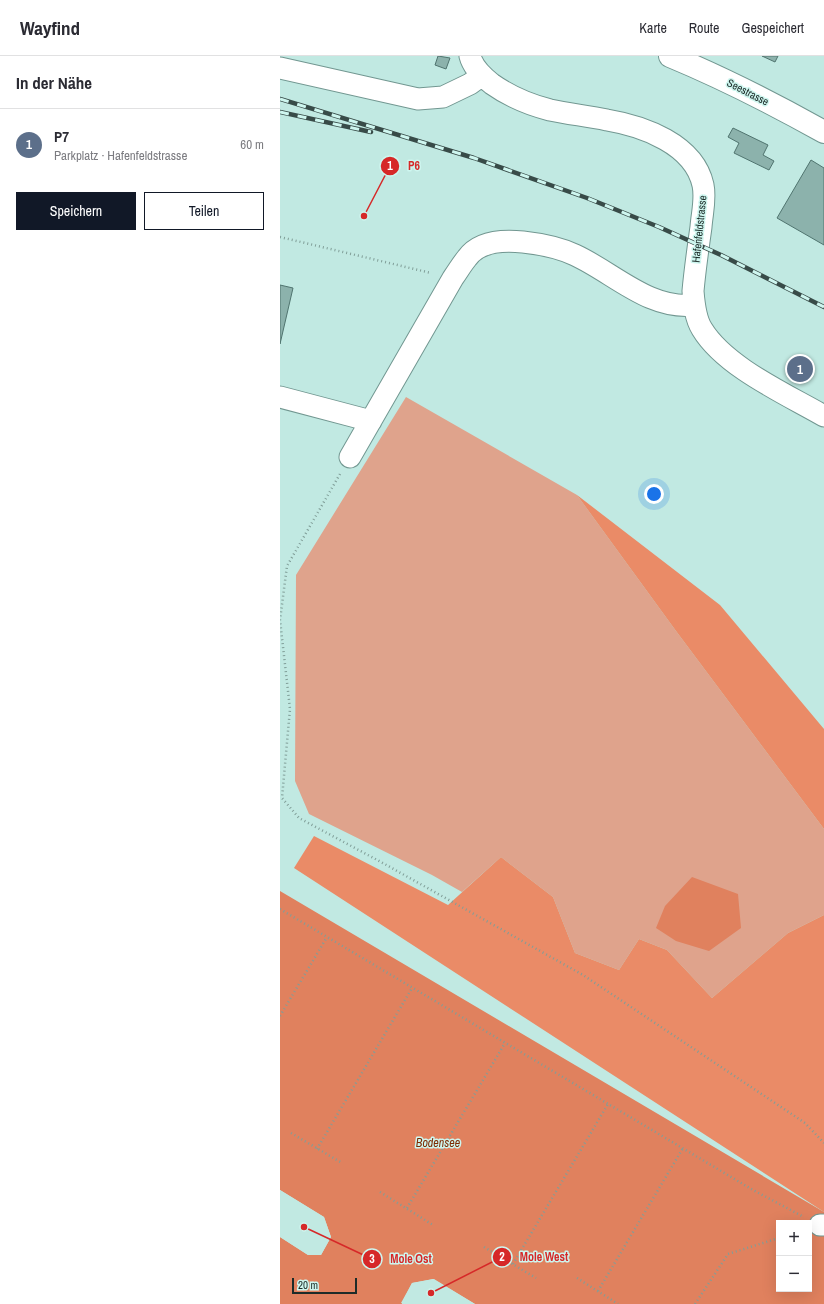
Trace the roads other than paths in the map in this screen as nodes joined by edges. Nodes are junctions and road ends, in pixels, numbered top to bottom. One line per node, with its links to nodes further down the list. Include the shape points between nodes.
1 (470, 56): 4 (street, Hafenfeldstrasse)
2 (670, 56): 5 (main road, Seestrasse, via 728,82)
3 (280, 68): 4 (street, via 418,99 443,97)
4 (481, 76): 6 (street, Hafenfeldstrasse, via 524,102 550,110 630,125 656,135 673,144 686,156 699,174 704,201 694,276)
5 (824, 132)
6 (694, 306): 8 (street, Hafenfeldstrasse, via 702,329 719,350 750,374); 9 (street, via 672,305 650,298 575,255 548,245 514,241 482,245 468,256 454,278)
7 (280, 397): 9 (street)
8 (824, 416)
9 (371, 421): 10 (street)
10 (350, 456)

